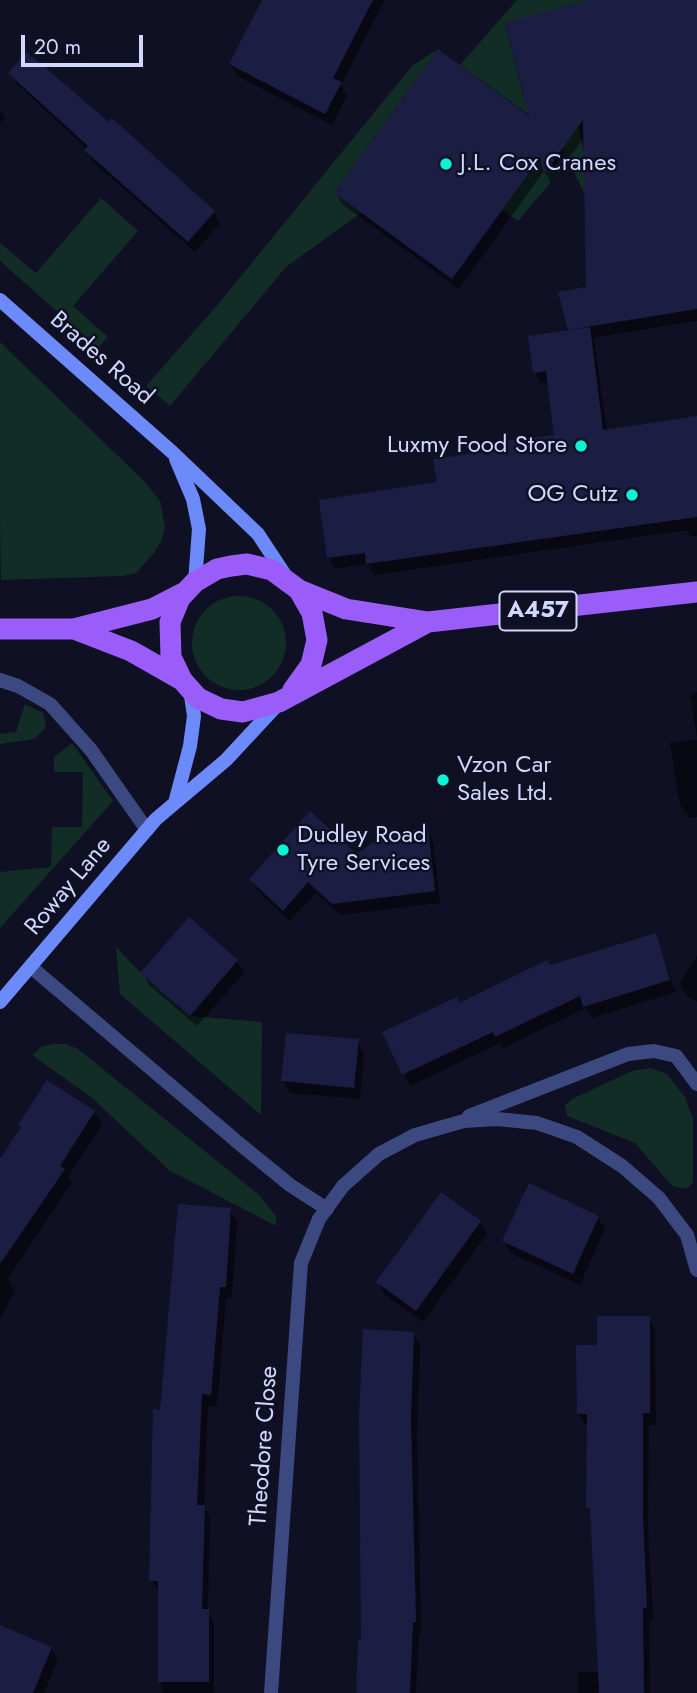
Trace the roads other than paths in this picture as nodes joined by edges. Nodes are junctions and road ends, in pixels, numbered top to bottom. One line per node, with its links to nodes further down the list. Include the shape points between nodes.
1 (0, 300): 2 (street, Brades Road)
2 (172, 452): 3 (street, Brades Road, via 193,499 199,529); 4 (street, Brades Road, via 258,534)
3 (191, 586): 4 (main road, via 218,569 247,564 272,570); 8 (main road, via 152,609); 10 (main road, via 170,622 171,657)
4 (295, 587): 6 (main road, A457, via 346,609); 11 (main road, via 312,613 317,640 312,665)
5 (697, 592): 6 (main road, A457)
6 (428, 622): 11 (main road, A457)
7 (0, 629): 8 (main road)
8 (74, 629): 10 (main road, via 131,651)
9 (0, 680): 13 (street, via 50,704 91,750)
10 (186, 684): 11 (main road, via 198,698 243,712); 12 (street, via 194,716)
11 (285, 698): 12 (street, Roway Lane, via 226,760)
12 (175, 804): 13 (street, Roway Lane)
13 (146, 830): 14 (street, Roway Lane)
14 (31, 967): 15 (street, Roway Lane); 18 (street, via 141,1064)
15 (0, 1002)
16 (697, 1084): 17 (street, Theodore Close, via 676,1056 654,1051 628,1054)
17 (443, 1126): 18 (street, Theodore Close, via 379,1154 343,1186); 19 (street, Theodore Close, via 497,1119 537,1123 577,1137 622,1166 659,1198 687,1236)
18 (327, 1209): 20 (street, Theodore Close, via 300,1263)
19 (697, 1270)
20 (271, 1693)

